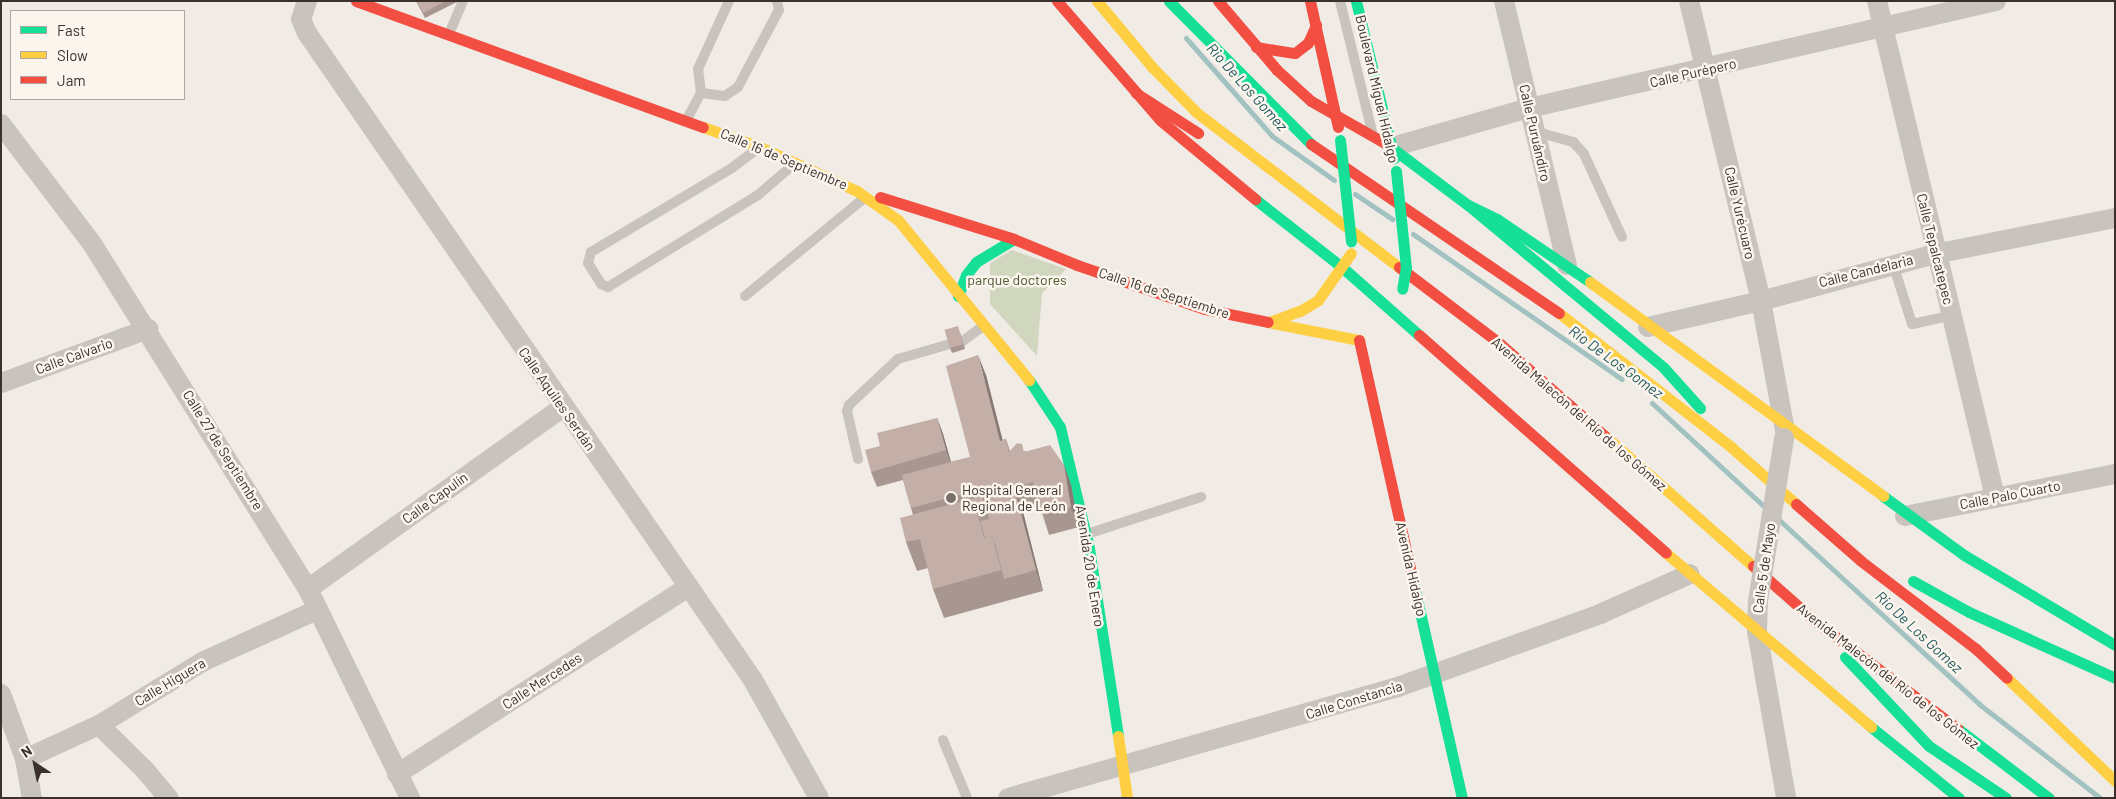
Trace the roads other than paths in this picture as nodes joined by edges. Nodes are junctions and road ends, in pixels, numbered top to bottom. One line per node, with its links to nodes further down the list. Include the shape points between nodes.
1 (307, 1): 61 (street, Calle Aquiles Serdán, via 301,19 307,34)
2 (356, 1): 20 (street, Calle 16 de Septiembre)
3 (463, 1): 20 (lane)
4 (730, 1): 23 (lane, via 698,69)
5 (777, 1): 23 (lane, via 779,10 738,87 725,96)
6 (1057, 1): 24 (street)
7 (1097, 1): 39 (street, Avenida Malecón del Río de los Gómez, via 1152,67 1196,112)
8 (1170, 1): 63 (street, via 1307,141 1553,309)
9 (1218, 1): 21 (street)
10 (1310, 1): 18 (street)
11 (1319, 1): 26 (lane)
12 (1340, 1): 30 (lane)
13 (1356, 1): 33 (street, Boulevard Miguel Hidalgo)
14 (1504, 1): 25 (street, Calle Puruándiro)
15 (1689, 1): 22 (street, Calle Yurécuaro)
16 (1877, 1): 19 (street, Calle Tepalcatepec)
17 (1996, 1): 19 (street, Calle Purépero)
18 (1316, 25): 21 (street, via 1308,43 1295,53); 26 (street)
19 (1884, 28): 22 (street, Calle Purépero); 42 (street, Calle Tepalcatepec)
20 (448, 34): 27 (street, Calle 16 de Septiembre)
21 (1256, 47): 26 (street, via 1294,87)
22 (1705, 70): 25 (street, Calle Purépero); 48 (street, Calle Yurécuaro)
23 (701, 93): 27 (lane)
24 (1136, 93): 31 (street); 45 (street, via 1191,150)
25 (1529, 108): 29 (street, Calle Puruándiro); 33 (street, Calle Purépero)
26 (1339, 118): 30 (street); 45 (street, bridge, via 1351,241 1351,254)
27 (687, 119): 32 (street, Calle 16 de Septiembre)
28 (1, 124): 56 (street, Calle 27 de Septiembre, via 91,242)
29 (1534, 131): 40 (lane, via 1573,142 1584,154); 44 (street, Calle Puruándiro)
30 (1373, 136): 33 (street)
31 (1209, 141)
32 (760, 147): 34 (street, Calle 16 de Septiembre); 34 (lane, via 732,168 591,252 588,263 601,284 608,286 758,195)
33 (1392, 147): 37 (street); 49 (street, Boulevard Miguel Hidalgo, bridge, via 1406,267 1402,289)
34 (797, 162): 35 (street, Calle 16 de Septiembre)
35 (866, 197): 41 (street, Calle 16 de Septiembre, via 875,195); 46 (lane); 47 (street, Avenida 20 de Enero, via 891,213 909,232)
36 (1288, 199): 39 (street, via 1318,217)
37 (1468, 205): 44 (street, via 1497,219); 63 (street, via 1664,368)
38 (2115, 218): 42 (street, Calle Candelaria)
39 (1345, 226): 77 (street, Avenida Malecón del Río de los Gómez, via 1551,386 1747,564)
40 (1622, 237)
41 (1014, 239): 47 (street, via 976,262 966,274); 52 (street, Calle 16 de Septiembre, via 1077,265 1205,309)
42 (1936, 254): 43 (street, Calle Candelaria); 50 (street, Calle Tepalcatepec)
43 (1893, 264): 48 (street, Calle Candelaria); 50 (lane, via 1912,324)
44 (1567, 266): 55 (street)
45 (1343, 268): 49 (street); 52 (street, via 1318,300 1300,311)
46 (745, 296)
47 (958, 296): 53 (street, Avenida 20 de Enero)
48 (1761, 301): 55 (street, Calle Candelaria); 62 (street, Calle Yurécuaro)
49 (1387, 306): 51 (street, Boulevard Miguel Hidalgo); 72 (street)
50 (1951, 316): 66 (street, Calle Tepalcatepec)
51 (1375, 317)
52 (1268, 322): 58 (street, Calle 16 de Septiembre)
53 (983, 326): 57 (lane); 70 (street, Avenida 20 de Enero, via 1031,382 1060,427)
54 (1366, 326): 58 (street)
55 (1648, 326): 62 (street)
56 (148, 329): 60 (street, Calle Calvario); 75 (street, Calle 27 de Septiembre)
57 (963, 340)
58 (1359, 340): 80 (street, Avenida Hidalgo)
59 (950, 344): 64 (lane, via 898,359 849,405 847,411)
60 (1, 383)
61 (563, 407): 74 (street, Calle Aquiles Serdán); 75 (street, Calle Capulín)
62 (1784, 432): 68 (street); 78 (street, Calle 5 de Mayo, bridge, via 1758,601)
63 (1730, 447): 69 (street)
64 (858, 459)
65 (2115, 474): 66 (street, Calle Palo Cuarto)
66 (1995, 496): 68 (street, Calle Palo Cuarto)
67 (1201, 497): 70 (lane)
68 (1906, 516): 79 (street, via 1964,555)
69 (1815, 521): 71 (street); 88 (street, via 1861,561 1976,649)
70 (1086, 534): 86 (street, Avenida 20 de Enero)
71 (1884, 562)
72 (1690, 574): 78 (street); 80 (street, Calle Constancia, via 1608,610)
73 (1906, 576): 81 (street, via 1968,612)
74 (686, 588): 87 (street, Calle Mercedes); 93 (street, Calle Aquiles Serdán, via 752,680)
75 (308, 589): 76 (street, Calle 27 de Septiembre)
76 (317, 610): 83 (street, Calle Higuera, via 204,661); 87 (street, Calle 27 de Septiembre)
77 (1815, 621): 100 (street, via 1856,672 1913,731 1953,764); 101 (street, Avenida Malecón del Río de los Gómez)
78 (1757, 631): 89 (street); 98 (street, Calle 5 de Mayo)
79 (2111, 639)
80 (1435, 673): 86 (street, Calle Constancia, via 1347,703); 97 (street, Avenida Hidalgo)
81 (2115, 678)
82 (1, 694): 85 (street)
83 (99, 725): 85 (street, Calle Higuera); 91 (street, via 144,768)
84 (943, 740): 94 (lane)
85 (25, 759): 90 (street)
86 (1121, 764): 95 (street, Calle Constancia); 96 (street, Avenida 20 de Enero)
87 (397, 774): 92 (street, Calle 27 de Septiembre)
88 (2115, 780)
89 (1940, 791): 99 (street)
90 (32, 798)
91 (168, 798)
92 (410, 798)
93 (819, 798)
94 (967, 798)
95 (1008, 798)
96 (1127, 798)
97 (1462, 798)
98 (1786, 798)
99 (1959, 798)
100 (2006, 798)
101 (2049, 798)

